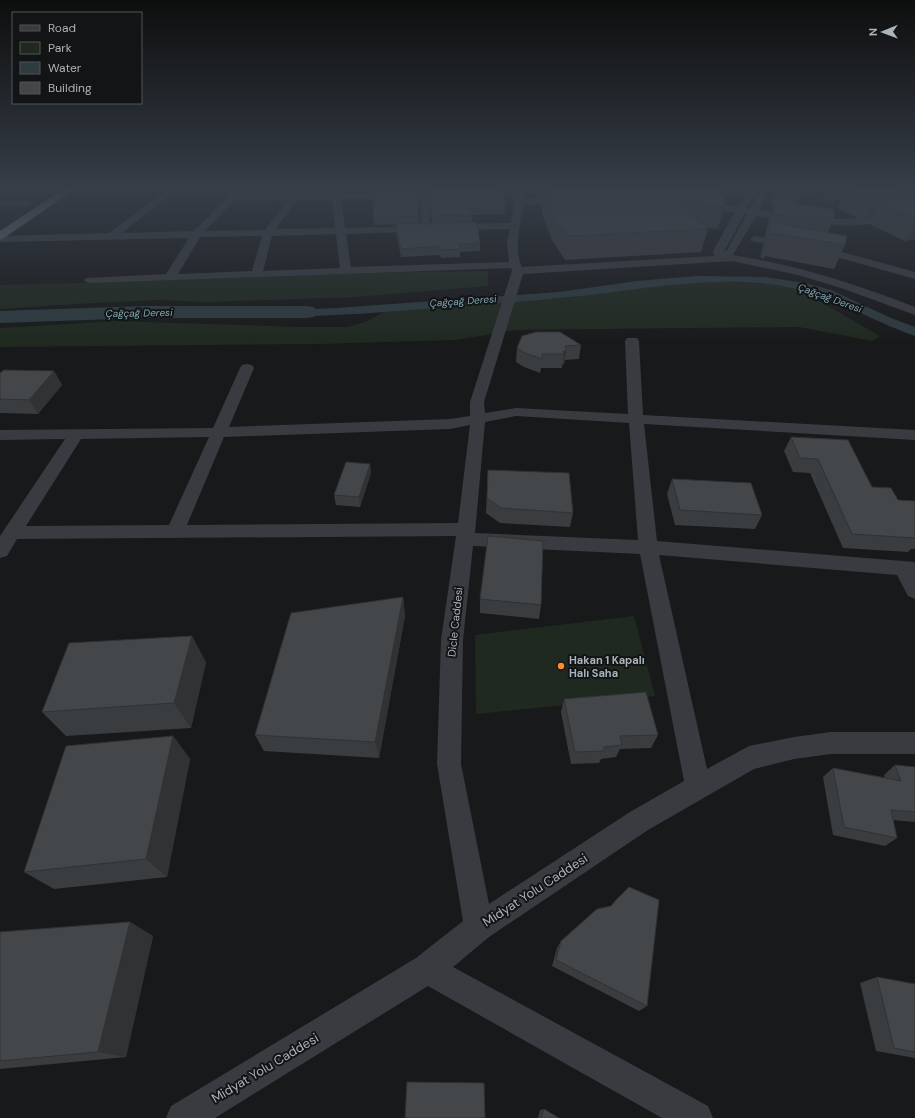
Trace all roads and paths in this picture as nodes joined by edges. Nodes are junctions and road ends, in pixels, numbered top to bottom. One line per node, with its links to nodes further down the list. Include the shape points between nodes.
1 (193, 239): 13 (street)
2 (266, 239): 11 (street)
3 (341, 239): 9 (street)
4 (512, 239): 10 (street)
5 (725, 239): 8 (street, via 718,251)
6 (738, 239): 8 (street, via 731,252)
7 (755, 239): 12 (street, via 828,252)
8 (720, 258): 10 (street); 15 (street, via 754,261 789,269)
9 (346, 271): 10 (street); 11 (street)
10 (517, 272): 18 (street, Dicle Caddesi, via 477,402)
11 (257, 274): 13 (street)
12 (915, 276)
13 (170, 277): 14 (street)
14 (90, 280)
15 (915, 311)
16 (632, 341): 19 (street)
17 (247, 368): 20 (street)
18 (478, 419): 19 (street, via 516,412); 20 (street, via 450,424); 26 (street, Dicle Caddesi)
19 (636, 419): 23 (street); 27 (street)
20 (219, 432): 22 (street); 24 (street)
21 (0, 435): 22 (street)
22 (76, 435): 25 (street)
23 (915, 435)
24 (175, 531): 25 (street); 26 (street)
25 (11, 533): 28 (street)
26 (465, 534): 27 (street); 33 (street, Dicle Caddesi, via 452,640 448,764)
27 (648, 548): 29 (street); 32 (street)
28 (0, 551)
29 (909, 569): 30 (street)
30 (915, 591)
31 (915, 743): 32 (street, Midyat Yolu Caddesi, via 831,743 764,754 749,758)
32 (698, 787): 33 (street, Midyat Yolu Caddesi, via 639,822)
33 (479, 927): 34 (street, Midyat Yolu Caddesi)
34 (427, 969): 35 (street, Midyat Yolu Caddesi); 36 (street)
35 (183, 1118)
36 (696, 1118)

